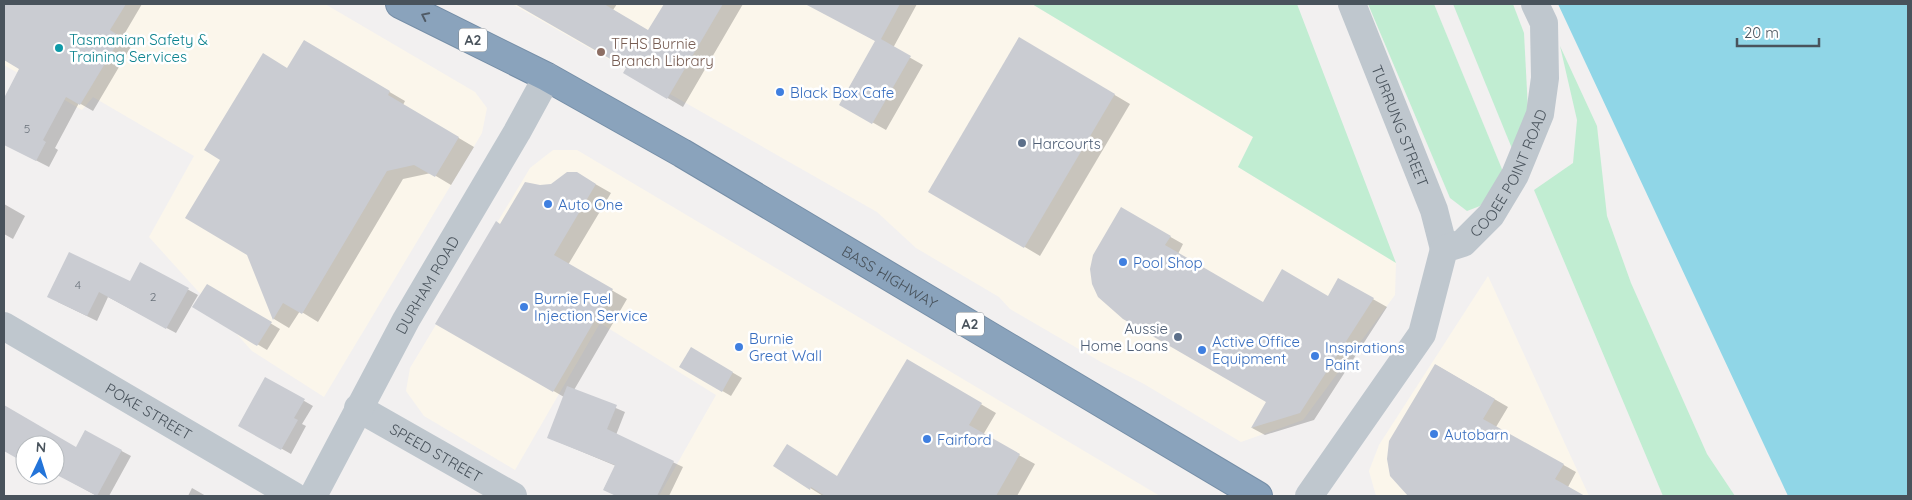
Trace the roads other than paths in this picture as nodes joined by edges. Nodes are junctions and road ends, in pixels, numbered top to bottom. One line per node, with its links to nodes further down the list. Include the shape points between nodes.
1 (400, 4): 5 (highway, BASS HIGHWAY / A2, one-way to 1)
2 (444, 4): 5 (highway, BASS HIGHWAY / A2)
3 (1352, 4): 6 (street, TURRUNG STREET, via 1434,210)
4 (1535, 4): 6 (street, COOEE POINT ROAD, via 1544,23 1545,78 1540,114 1515,175 1492,215 1463,242)
5 (546, 77): 8 (street, DURHAM ROAD); 12 (highway, BASS HIGHWAY / A2, via 682,153)
6 (1444, 249): 13 (street, via 1422,334)
7 (4, 326): 9 (street, POKE STREET)
8 (358, 408): 10 (street, DURHAM ROAD); 11 (street, SPEED STREET)
9 (294, 496)
10 (313, 496)
11 (513, 496)
12 (1258, 496)
13 (1309, 496)

